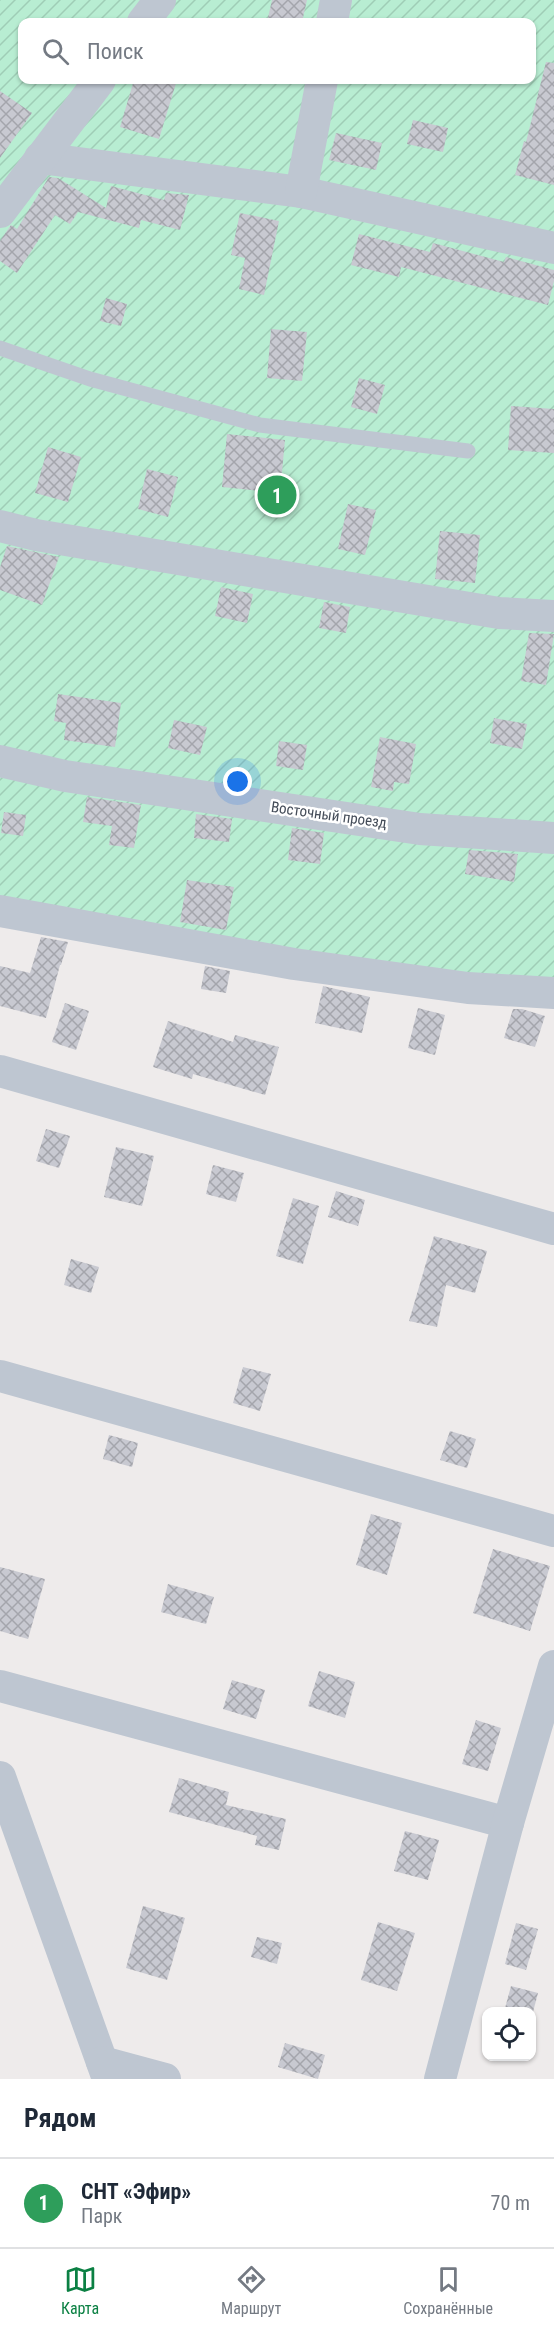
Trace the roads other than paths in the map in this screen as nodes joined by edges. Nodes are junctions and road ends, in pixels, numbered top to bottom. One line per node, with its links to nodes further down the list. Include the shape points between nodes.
1 (160, 0): 3 (street)
2 (336, 0): 4 (street)
3 (146, 18)
4 (333, 18)
5 (97, 84): 7 (street)
6 (320, 84): 8 (street)
7 (40, 158): 8 (street); 9 (street)
8 (301, 192): 10 (street)
9 (0, 212)
10 (554, 248)
11 (0, 348): 12 (lane, via 90,379 260,425)
12 (468, 451)
13 (0, 526): 14 (street, via 500,613)
14 (554, 616)
15 (0, 761): 16 (street, Восточный проезд, via 65,776 420,829)
16 (554, 838)
17 (0, 911): 18 (street, via 294,964 468,988)
18 (554, 993)
19 (0, 1071): 20 (street)
20 (554, 1230)
21 (0, 1376): 22 (street)
22 (554, 1532)
23 (554, 1665): 26 (street)
24 (0, 1686): 26 (street)
25 (0, 1777): 27 (street)
26 (508, 1823): 29 (street)
27 (105, 2071): 28 (street)
28 (165, 2079)
29 (440, 2079)

